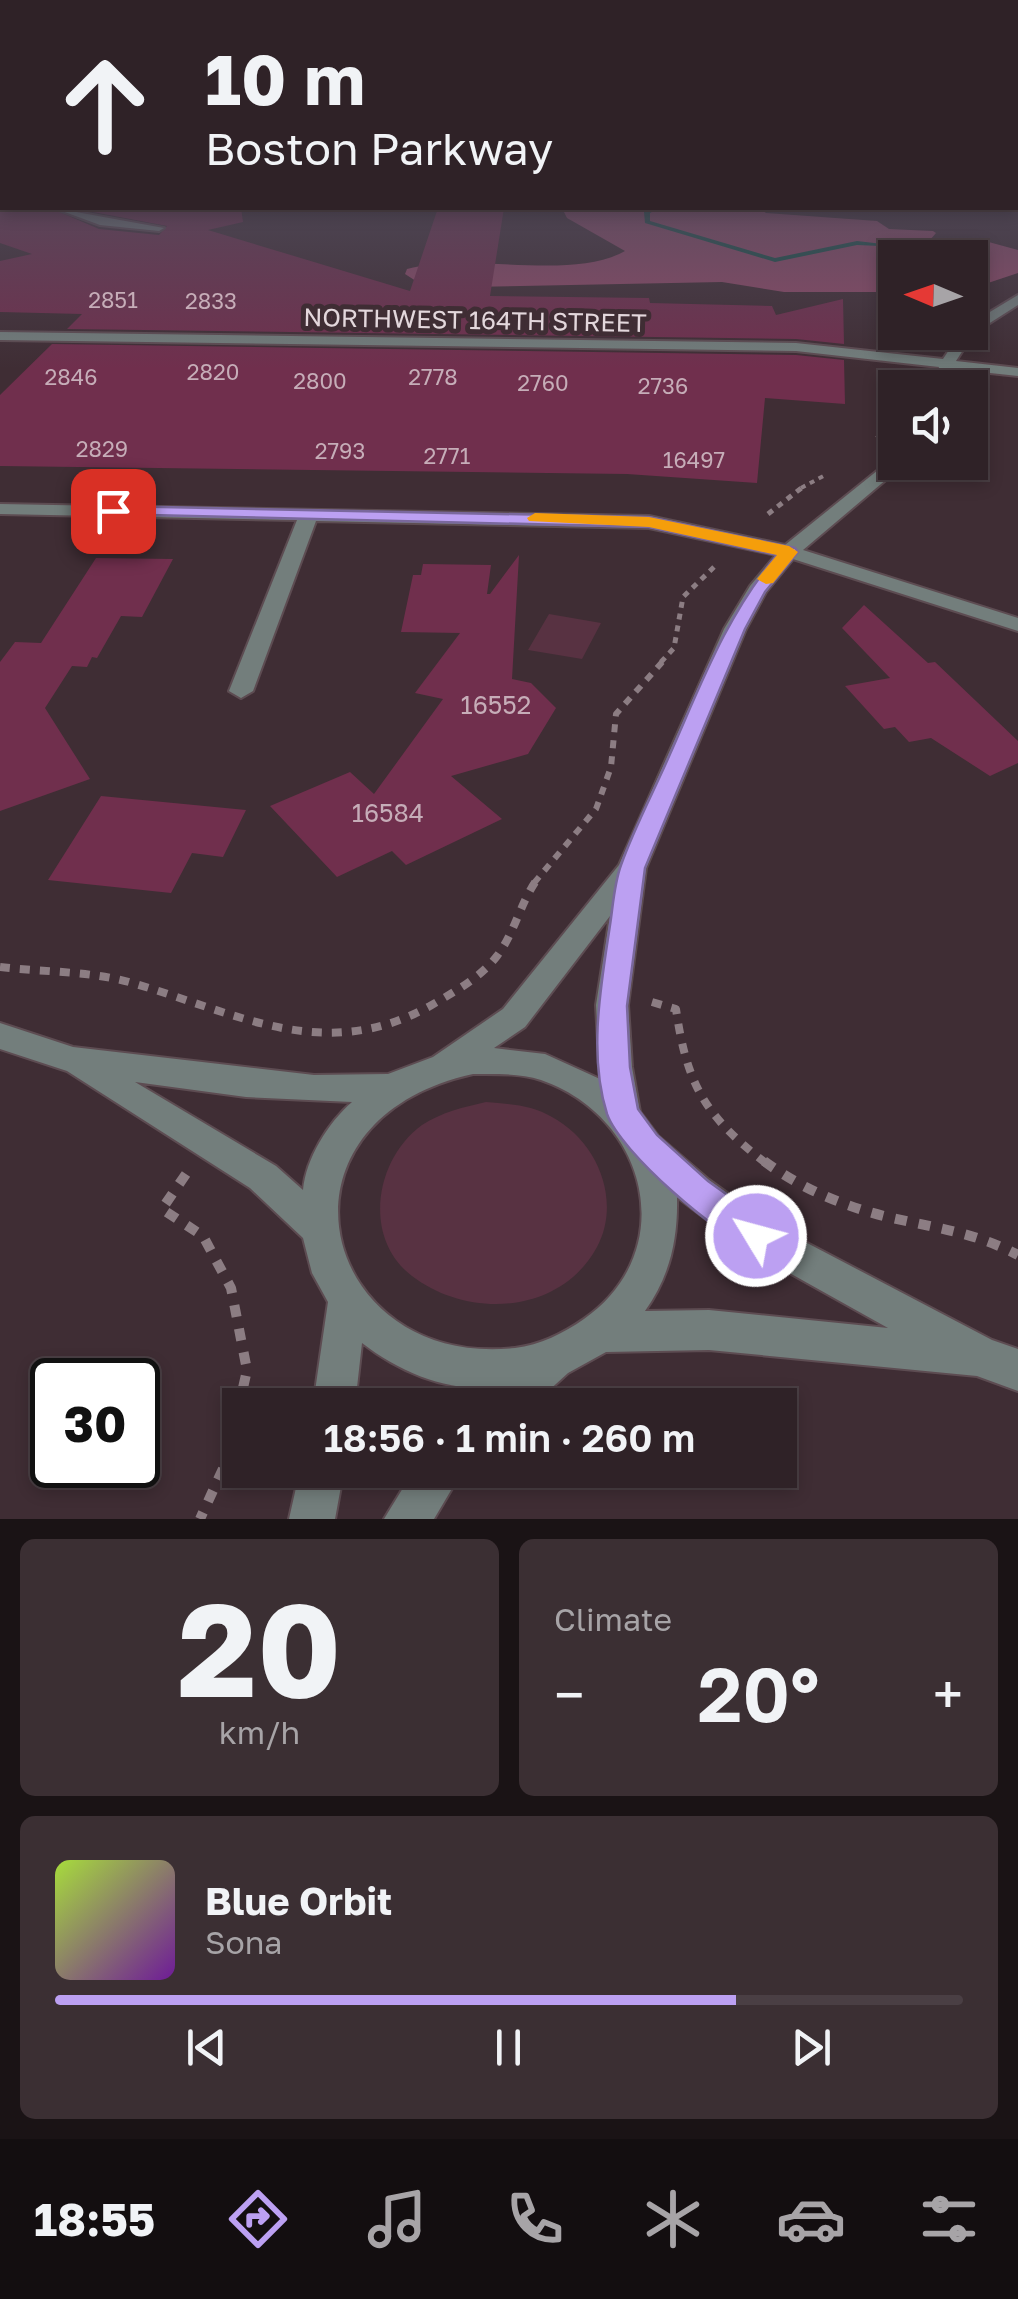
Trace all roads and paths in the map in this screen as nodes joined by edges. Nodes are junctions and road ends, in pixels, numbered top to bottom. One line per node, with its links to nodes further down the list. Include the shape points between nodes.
1 (148, 227): 2 (street)
2 (159, 228)
3 (1018, 298): 4 (street)
4 (988, 318)
5 (0, 336): 7 (street, NORTHWEST 164TH STREET, via 796,346)
6 (956, 350): 7 (street)
7 (948, 362): 8 (street); 9 (street, NORTHWEST 164TH STREET)
8 (946, 370)
9 (1018, 372)
10 (878, 479): 13 (street)
11 (0, 509): 12 (street)
12 (309, 514): 13 (street, via 649,522); 15 (street)
13 (789, 552): 14 (street); 16 (street, via 735,629)
14 (1018, 625)
15 (241, 692)
16 (632, 868): 18 (street); 19 (street)
17 (0, 967): 18 (path, via 126,981 308,1035 351,1033 410,1018 464,987 498,955)
18 (552, 974): 22 (street, via 514,1018)
19 (614, 991): 24 (street); 28 (path, via 676,1009 686,1068 702,1098 725,1129 796,1181 884,1216 996,1241)
20 (0, 1036): 21 (street)
21 (73, 1060): 23 (street, via 263,1085); 27 (street, via 249,1168)
22 (432, 1070): 23 (street); 24 (street, via 515,1061 555,1070)
23 (394, 1088): 27 (street, via 361,1113 337,1146 322,1185)
24 (623, 1114): 25 (street)
25 (646, 1145): 30 (street, via 660,1181 664,1220 656,1261 636,1298); 32 (street, via 756,1236)
26 (162, 1209): 37 (path, via 203,1236 231,1288 247,1370 228,1460)
27 (318, 1228): 29 (street, via 326,1268)
28 (1018, 1255)
29 (347, 1304): 31 (street, via 378,1336 420,1358 467,1370 517,1369); 33 (street)
30 (604, 1332): 31 (street); 32 (street, via 709,1330)
31 (563, 1356): 34 (street)
32 (1000, 1364)
33 (336, 1388)
34 (521, 1388)
35 (318, 1488): 38 (street)
36 (429, 1488): 39 (street)
37 (200, 1519)
38 (312, 1519)
39 (407, 1519)

